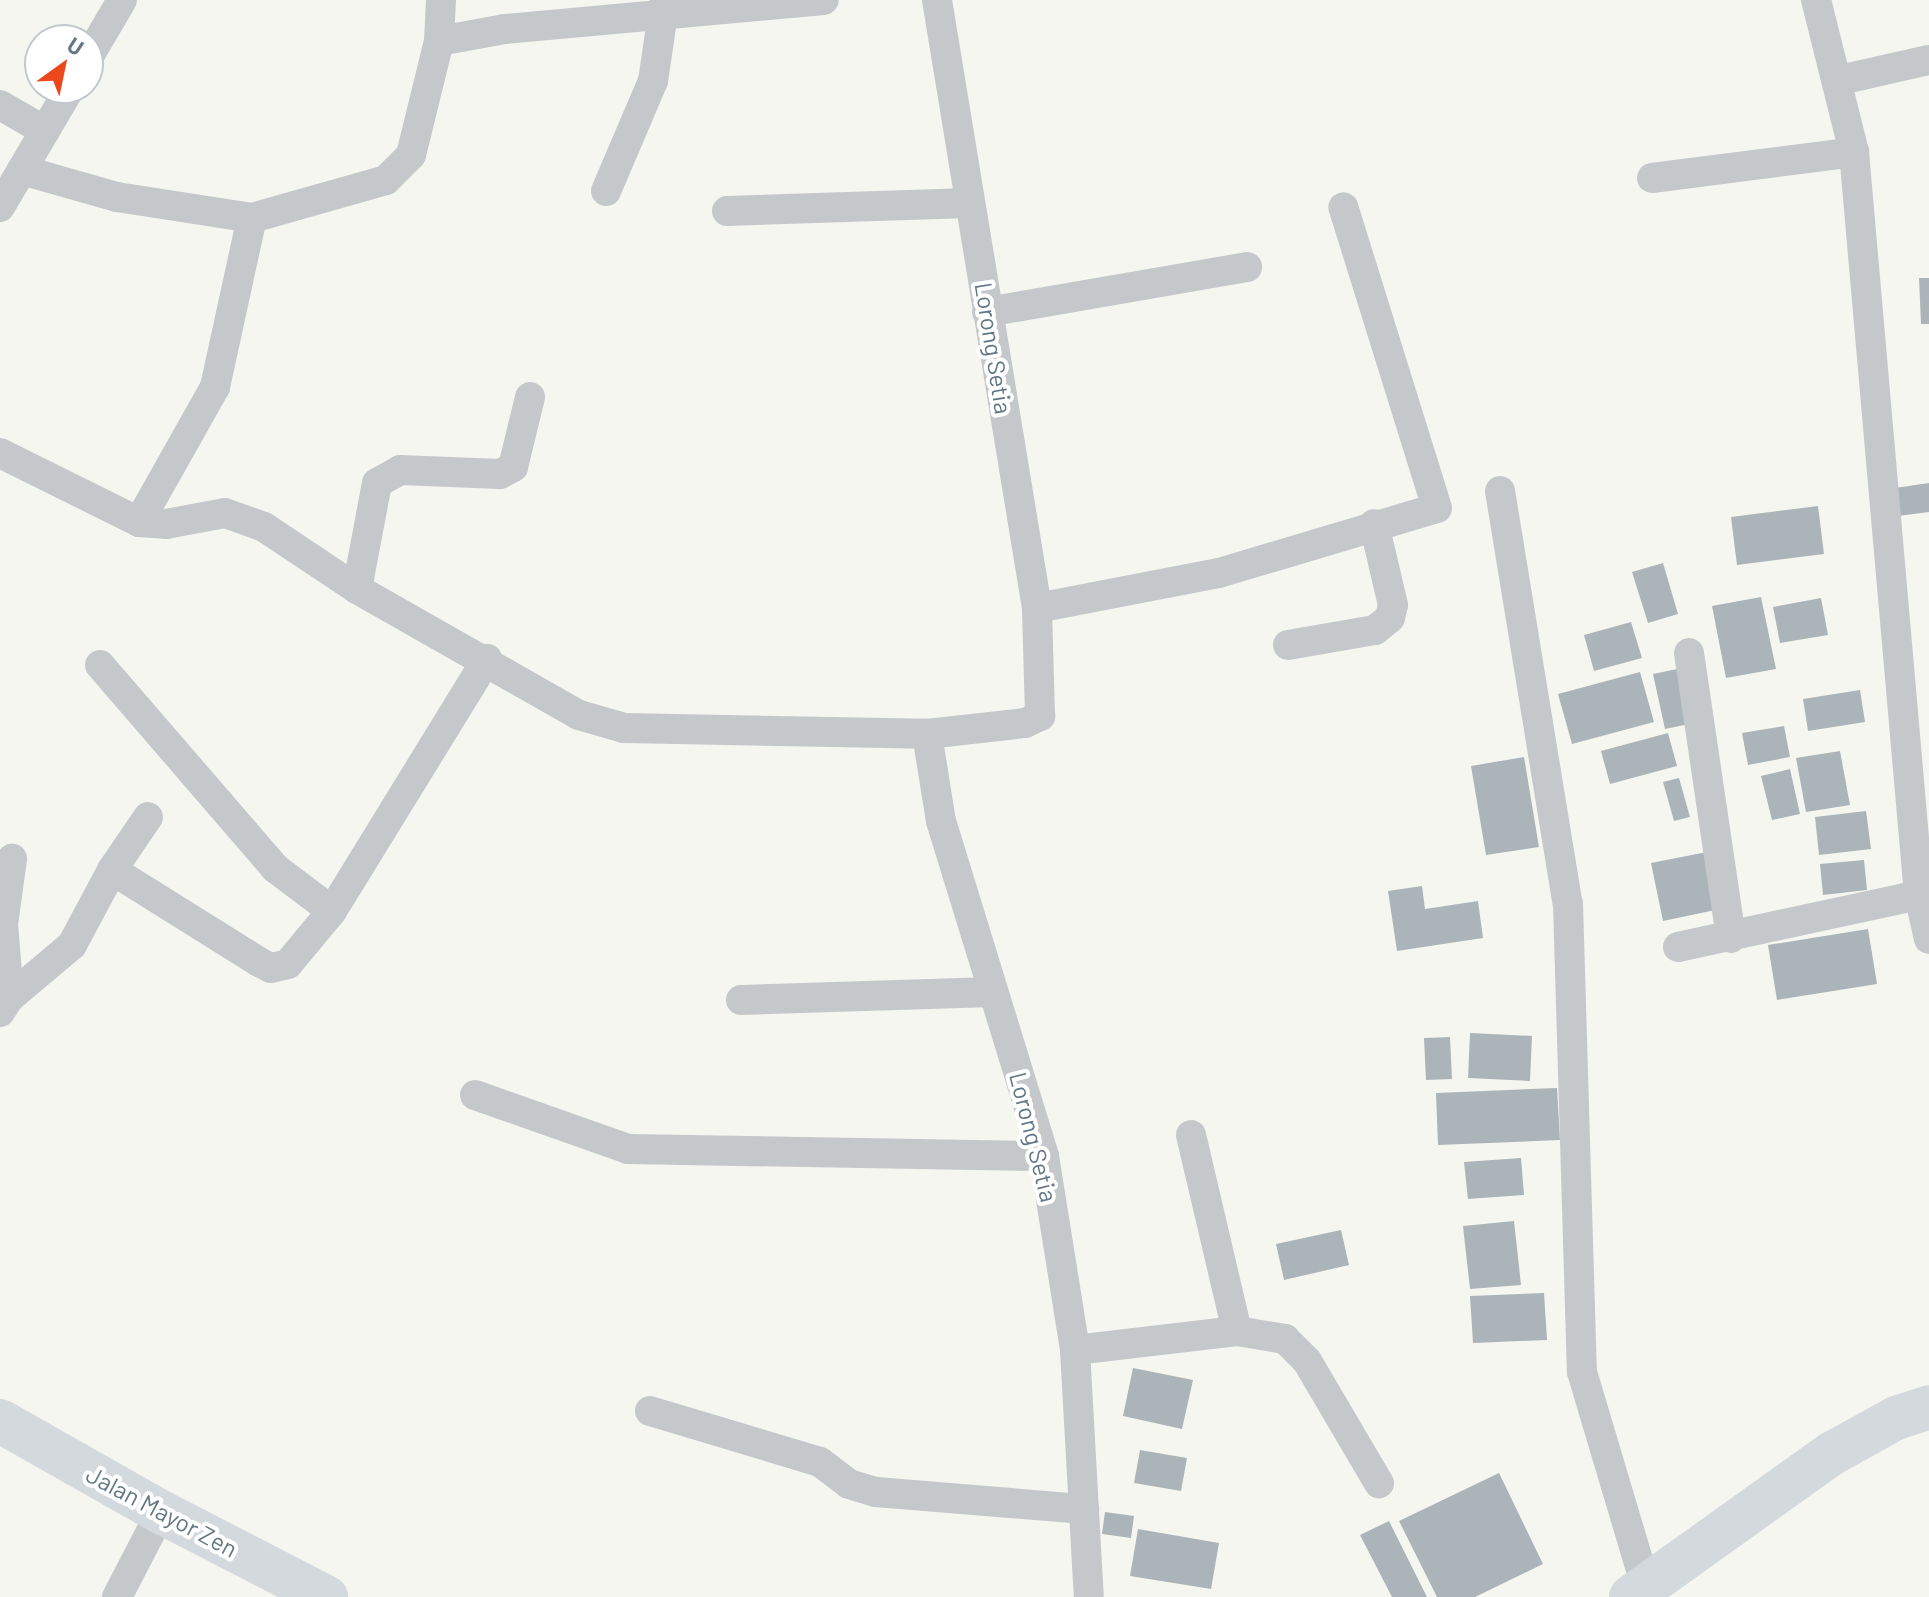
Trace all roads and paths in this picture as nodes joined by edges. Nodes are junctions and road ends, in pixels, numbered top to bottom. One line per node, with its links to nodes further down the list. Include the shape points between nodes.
1 (122, 0): 7 (street)
2 (441, 0): 8 (street)
3 (824, 0): 6 (street)
4 (937, 0): 18 (street, Lorong Setia)
5 (1816, 0): 10 (street)
6 (664, 7): 8 (street); 17 (street, via 653,81)
7 (104, 31)
8 (439, 41): 22 (street, via 411,155 386,180)
9 (1929, 60): 10 (street)
10 (1840, 80): 14 (street)
11 (61, 104): 13 (street)
12 (0, 105): 13 (street)
13 (45, 131): 15 (street)
14 (1854, 152): 16 (street); 40 (street)
15 (22, 170): 19 (street); 22 (street, via 117,197)
16 (1652, 178)
17 (606, 191)
18 (970, 203): 21 (street); 24 (street, Lorong Setia)
19 (0, 207)
20 (1343, 207): 29 (street, via 1437,508)
21 (727, 211)
22 (252, 218): 28 (street, via 215,387)
23 (1247, 267): 24 (street)
24 (987, 312): 31 (street, Lorong Setia)
25 (530, 397): 30 (street, via 513,467 500,474 400,470 377,483)
26 (0, 453): 28 (street)
27 (1500, 491): 59 (street, via 1568,904 1582,1372)
28 (139, 522): 30 (street, via 166,524 225,513 264,527)
29 (1374, 524): 31 (street, via 1219,573); 32 (street, via 1393,605 1390,618 1375,630)
30 (357, 589): 34 (street)
31 (1037, 608): 36 (street, Lorong Setia, via 1040,716 1025,723)
32 (1288, 645)
33 (1689, 653): 42 (street)
34 (487, 659): 36 (street, via 579,715 624,728); 41 (street)
35 (100, 665): 41 (street, via 275,868)
36 (927, 734): 45 (street, Lorong Setia, via 941,821)
37 (148, 817): 39 (street)
38 (12, 859): 47 (street, via 3,924)
39 (112, 870): 41 (street, via 271,968 288,964); 47 (street, via 72,945)
40 (1919, 895): 42 (street); 43 (street)
41 (332, 911)
42 (1731, 938): 44 (street)
43 (1929, 939)
44 (1678, 947)
45 (993, 992): 46 (street); 50 (street, Lorong Setia)
46 (741, 1000)
47 (3, 1006)
48 (475, 1095): 50 (street, via 628,1149)
49 (1191, 1135): 51 (street)
50 (1044, 1156): 52 (street, Lorong Setia)
51 (1237, 1331): 52 (street); 56 (street, via 1285,1339 1307,1361)
52 (1075, 1350): 57 (street, Lorong Setia)
53 (1929, 1407): 59 (street, via 1896,1418 1831,1454)
54 (650, 1411): 57 (street, via 820,1462 849,1484 876,1492)
55 (0, 1421): 58 (street, Jalan Mayor Zen)
56 (1379, 1483)
57 (1084, 1509): 62 (street, Lorong Setia)
58 (161, 1512): 60 (street); 61 (street, Jalan Mayor Zen)
59 (1639, 1592)
60 (117, 1597)
61 (326, 1597)
62 (1089, 1597)

